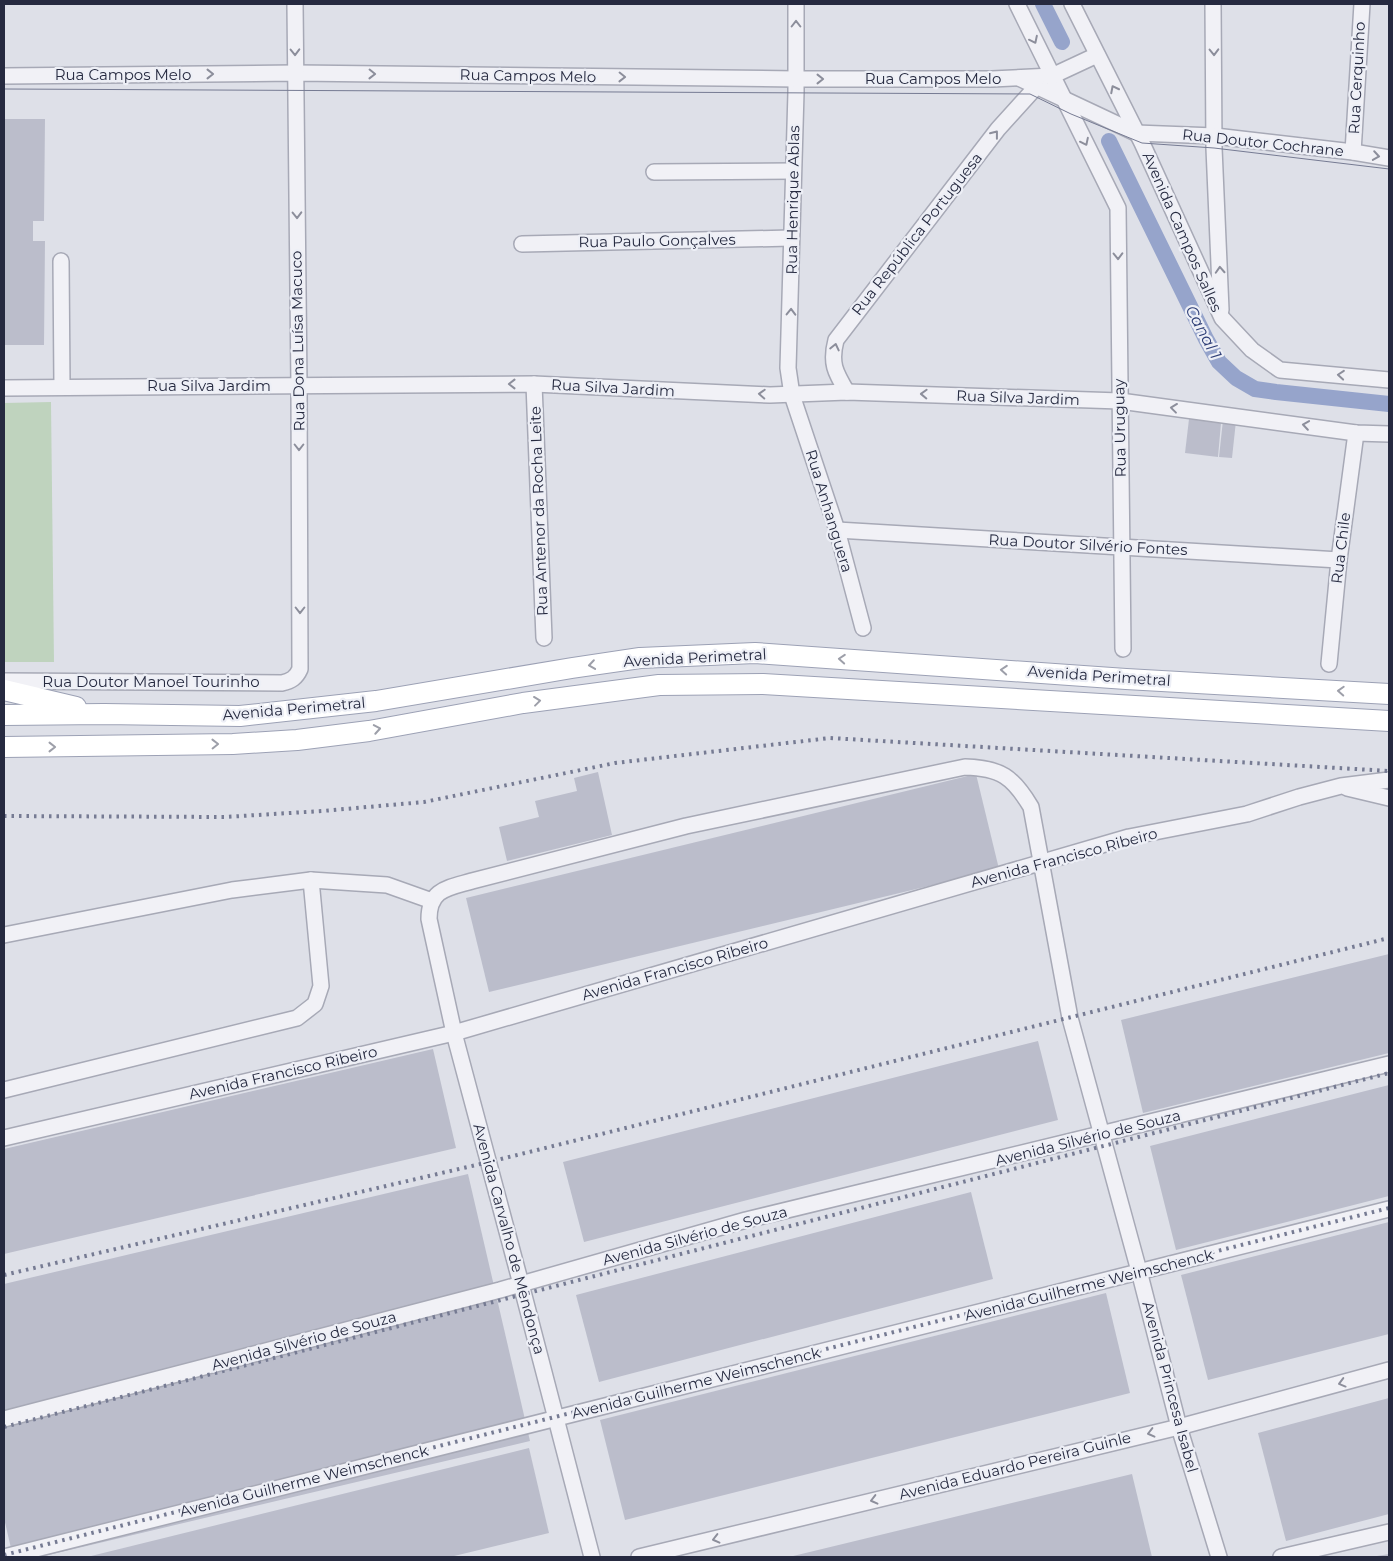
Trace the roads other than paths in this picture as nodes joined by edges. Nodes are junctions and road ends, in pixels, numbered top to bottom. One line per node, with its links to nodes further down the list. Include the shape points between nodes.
1 (295, 4): 8 (street, Rua Dona Luísa Macuco, one-way to 8)
2 (796, 4): 12 (street, Rua Henrique Ablas, one-way to 2)
3 (1016, 4): 10 (street, one-way to 10)
4 (1072, 4): 7 (street, Avenida Campos Salles)
5 (1213, 4): 16 (street, one-way to 16)
6 (1362, 4): 17 (street, Rua Cerquinho)
7 (1097, 55): 10 (street); 15 (street, Avenida Campos Salles, one-way to 7)
8 (296, 73): 9 (street, Rua Campos Melo, one-way to 8); 12 (street, Rua Campos Melo, one-way to 12); 27 (street, Rua Dona Luísa Macuco, one-way to 27)
9 (4, 76)
10 (1052, 76): 11 (street, Rua Campos Melo); 14 (street)
11 (1018, 78): 12 (street, Rua Campos Melo, one-way to 11); 13 (street)
12 (796, 79): 19 (street, Rua Henrique Ablas)
13 (1036, 87): 14 (street); 30 (street, Rua República Portuguesa, one-way to 13, via 835,372 836,340 998,129)
14 (1064, 99): 15 (street); 32 (street, Rua Uruguay, one-way to 32, via 1118,208)
15 (1136, 132): 16 (street, Rua Doutor Cochrane); 24 (street, Avenida Campos Salles)
16 (1215, 136): 17 (street, Rua Doutor Cochrane); 24 (street, one-way to 16)
17 (1353, 152): 18 (street, Rua Doutor Cochrane, one-way to 18)
18 (1389, 158)
19 (793, 171): 20 (street); 21 (street, Rua Henrique Ablas)
20 (654, 172)
21 (791, 238): 22 (street, Rua Paulo Gonçalves); 31 (street, Rua Henrique Ablas, one-way to 21, via 788,368)
22 (522, 244)
23 (61, 261): 28 (street)
24 (1222, 318): 25 (street, Avenida Campos Salles, one-way to 24, via 1280,370 1252,350)
25 (1389, 380)
26 (534, 384): 27 (street, Rua Silva Jardim, one-way to 27); 31 (street, Rua Silva Jardim, one-way to 26); 39 (street, Rua Antenor da Rocha Leite)
27 (299, 386): 28 (street, Rua Silva Jardim); 42 (street, Rua Dona Luísa Macuco, one-way to 42, via 301,661)
28 (62, 387): 29 (street, Rua Silva Jardim)
29 (4, 388)
30 (848, 392): 31 (street, Rua Silva Jardim); 32 (street, Rua Silva Jardim, one-way to 30)
31 (792, 395): 35 (street, Rua Anhanguera)
32 (1120, 401): 33 (street, Rua Silva Jardim, one-way to 32); 36 (street, Rua Uruguay)
33 (1356, 432): 34 (street, Rua Silva Jardim); 37 (street, Rua Chile)
34 (1389, 434)
35 (837, 530): 36 (street, Rua Doutor Silvério Fontes); 38 (street, Rua Anhanguera)
36 (1122, 547): 37 (street, Rua Doutor Silvério Fontes); 40 (street, Rua Uruguay)
37 (1339, 560): 41 (street, Rua Chile)
38 (863, 628)
39 (544, 638)
40 (1123, 649)
41 (1329, 664)
42 (296, 677): 43 (street, Rua Doutor Manoel Tourinho, via 282,683)
43 (4, 681)
44 (4, 690): 46 (main road)
45 (1389, 694): 46 (main road, Avenida Perimetral, one-way to 46, via 755,653 640,658 376,701 240,716)
46 (104, 714): 47 (main road, Avenida Perimetral)
47 (4, 715)
48 (1389, 721): 49 (main road, Avenida Perimetral, one-way to 48, via 297,740 368,731 523,703 658,685 763,684)
49 (4, 747)
50 (1389, 780): 51 (street, Avenida Francisco Ribeiro)
51 (1341, 786): 52 (street); 53 (street, Avenida Francisco Ribeiro, via 1247,814 1129,837)
52 (1389, 798)
53 (1042, 863): 55 (street, Avenida Princesa Isabel, via 1031,807 1022,791 1005,775 985,767 965,766 686,826 448,888); 57 (street, Avenida Francisco Ribeiro); 60 (street, Avenida Princesa Isabel, via 1070,1018)
54 (311, 880): 55 (street, via 387,886); 56 (street, via 232,890); 59 (street, via 321,986 315,1004 297,1018)
55 (432, 901): 57 (street, Avenida Carvalho de Mendonça, via 429,919)
56 (4, 935)
57 (454, 1033): 61 (street, Avenida Francisco Ribeiro); 64 (street, Avenida Carvalho de Mendonça)
58 (1389, 1064): 60 (street, Avenida Silvério de Souza)
59 (4, 1090)
60 (1102, 1134): 63 (street, Avenida Princesa Isabel); 64 (street, Avenida Silvério de Souza, via 746,1220)
61 (4, 1138)
62 (1389, 1209): 63 (street, Avenida Guilherme Weimschenck)
63 (1140, 1272): 66 (street, Avenida Guilherme Weimschenck); 68 (street, Avenida Princesa Isabel)
64 (521, 1284): 66 (street, Avenida Carvalho de Mendonça); 67 (street, Avenida Silvério de Souza)
65 (1389, 1370): 68 (street, Avenida Eduardo Pereira Guinle, one-way to 68)
66 (556, 1418): 70 (street, Avenida Guilherme Weimschenck); 71 (street, Avenida Carvalho de Mendonça)
67 (4, 1419)
68 (1179, 1427): 72 (street, Avenida Eduardo Pereira Guinle, one-way to 72); 73 (street, Avenida Princesa Isabel)
69 (1389, 1532): 74 (street)
70 (4, 1557)
71 (592, 1557)
72 (640, 1557)
73 (1219, 1557)
74 (1282, 1557)

